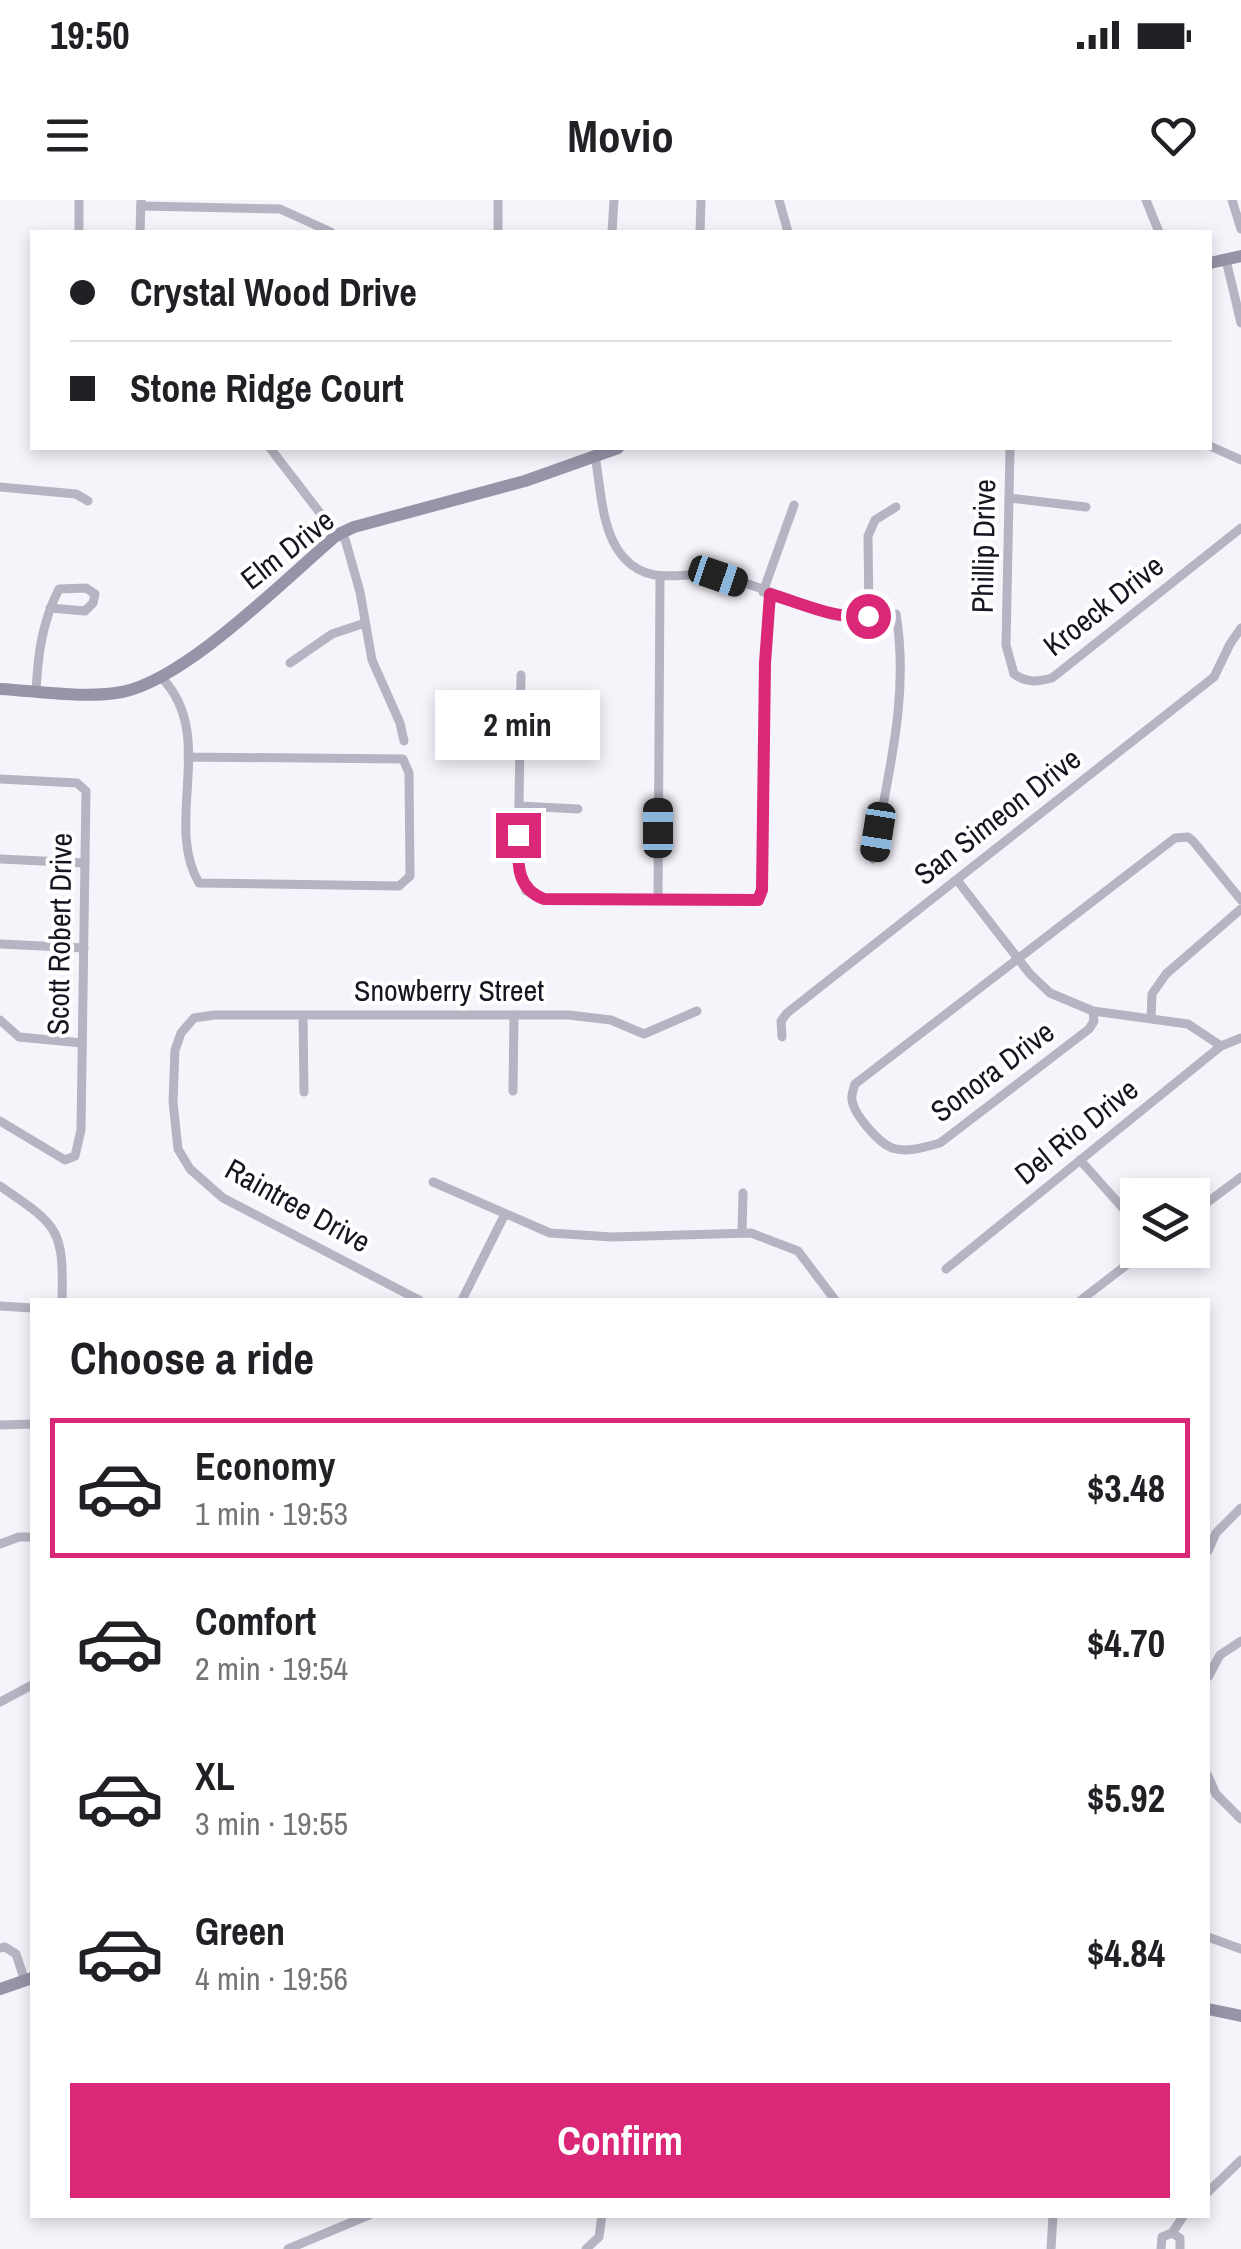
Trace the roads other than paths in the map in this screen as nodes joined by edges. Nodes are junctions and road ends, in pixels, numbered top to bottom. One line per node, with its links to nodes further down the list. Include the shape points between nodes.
1 (80, 200): 11 (street)
2 (498, 200): 14 (street)
3 (614, 200): 15 (street)
4 (701, 200): 16 (street)
5 (780, 200): 17 (street)
6 (1146, 200): 18 (street)
7 (1232, 200): 10 (street)
8 (141, 203): 9 (street); 12 (street)
9 (284, 204): 13 (street)
10 (1241, 229)
11 (79, 230)
12 (140, 230)
13 (328, 230)
14 (498, 230)
15 (612, 230)
16 (700, 230)
17 (788, 230)
18 (1158, 230)
19 (1241, 256): 20 (street)
20 (1226, 260): 21 (street); 22 (street)
21 (1212, 263)
22 (1241, 323)
23 (1212, 447): 28 (street)
24 (272, 450): 36 (street)
25 (612, 450): 27 (street, Elm Drive)
26 (1010, 450): 30 (street, Phillip Drive)
27 (596, 456): 36 (street, Elm Drive); 37 (street, via 615,545 625,560)
28 (1241, 460)
29 (0, 486): 31 (street)
30 (1009, 498): 34 (street); 43 (street, Phillip Drive)
31 (88, 501)
32 (794, 505): 38 (street)
33 (896, 507): 40 (street, via 875,520 868,536)
34 (1086, 507)
35 (1241, 528): 43 (street, Kroeck Drive, via 1052,678 1038,682 1014,674)
36 (336, 535): 41 (street, via 345,539); 46 (street, Elm Drive, via 233,625)
37 (660, 578): 38 (street, via 718,576); 61 (street)
38 (767, 593): 40 (street, via 828,614); 61 (street, via 762,890 758,900)
39 (50, 608): 39 (street, via 85,610 96,594 59,590); 48 (street)
40 (868, 616): 57 (street, via 896,614 902,650 902,702)
41 (364, 623): 44 (street, via 332,634); 51 (street)
42 (1241, 628): 59 (street, San Simeon Drive, via 1214,677)
43 (1006, 646)
44 (290, 663)
45 (521, 675): 49 (street)
46 (161, 676): 48 (street, Elm Drive, via 123,692); 52 (street, via 174,690 190,733)
47 (0, 689): 48 (street, Elm Drive)
48 (36, 690)
49 (520, 718): 50 (street); 54 (street)
50 (584, 720)
51 (404, 741)
52 (188, 757): 52 (street, via 403,760 409,772 410,876 399,886 200,883 190,854)
53 (0, 779): 58 (street, Scott Robert Drive, via 77,783 86,791)
54 (519, 806): 55 (street); 61 (street, via 518,864 526,890 544,899)
55 (578, 810)
56 (0, 859): 58 (street)
57 (873, 859)
58 (85, 862): 64 (street, Scott Robert Drive)
59 (957, 880): 65 (street); 73 (street, San Simeon Drive, via 787,1013)
60 (1240, 897): 65 (street, via 1194,841 1175,838)
61 (658, 900)
62 (1241, 909): 71 (street, via 1166,974 1152,994)
63 (0, 944): 64 (street)
64 (84, 948): 75 (street, Scott Robert Drive)
65 (1018, 956): 67 (street, via 1050,993); 67 (street, Sonora Drive, via 855,1084 854,1106 890,1148 940,1143 1089,1029)
66 (697, 1011): 68 (street, Snowberry Street, via 644,1034 611,1020)
67 (1093, 1011): 71 (street)
68 (514, 1015): 69 (street, Snowberry Street); 77 (street)
69 (303, 1016): 70 (street, Snowberry Street); 78 (street)
70 (194, 1018): 92 (street, Raintree Drive, via 175,1050 173,1102 178,1149 190,1169 223,1198)
71 (1150, 1018): 76 (street, via 1188,1024)
72 (0, 1020): 75 (street, via 19,1037)
73 (782, 1037)
74 (1241, 1038): 76 (street, Del Rio Drive)
75 (82, 1042): 79 (street, Scott Robert Drive, via 75,1156 65,1160)
76 (1221, 1046): 80 (street, Del Rio Drive)
77 (513, 1091)
78 (304, 1092)
79 (0, 1120)
80 (1080, 1160): 86 (street); 90 (street, Del Rio Drive)
81 (1241, 1177): 85 (street)
82 (433, 1182): 87 (street)
83 (0, 1186): 91 (street, via 57,1232)
84 (743, 1193): 88 (street)
85 (1210, 1200)
86 (1120, 1204)
87 (505, 1214): 88 (street, via 574,1236); 93 (street)
88 (742, 1232): 94 (street, via 798,1251)
89 (1123, 1268): 95 (street)
90 (946, 1269)
91 (62, 1298)
92 (416, 1298)
93 (463, 1298)
94 (833, 1298)
95 (1084, 1298)
96 (0, 1306): 97 (street)
97 (30, 1308)
98 (0, 1424): 99 (street)
99 (30, 1424)
100 (1241, 1508): 103 (street)
101 (30, 1537): 102 (street)
102 (0, 1544)
103 (1210, 1547)
104 (1241, 1641): 105 (street, via 1220,1655)
105 (1210, 1673)
106 (30, 1686): 107 (street)
107 (0, 1702)
108 (1210, 1780): 109 (street)
109 (1241, 1819)
110 (1210, 1938): 112 (street)
111 (0, 1948): 113 (street, via 16,1954)
112 (1241, 1949)
113 (29, 1980): 114 (street)
114 (0, 1989)
115 (1210, 2009): 116 (street)
116 (1241, 2016)
117 (1241, 2160): 118 (street)
118 (1210, 2190)
119 (362, 2218): 124 (street)
120 (602, 2218): 125 (street, via 599,2237)
121 (1053, 2218): 126 (street)
122 (1182, 2218): 123 (street)
123 (1172, 2233): 127 (street, via 1162,2238); 128 (street)
124 (288, 2249)
125 (586, 2249)
126 (1051, 2249)
127 (1161, 2249)
128 (1180, 2249)

